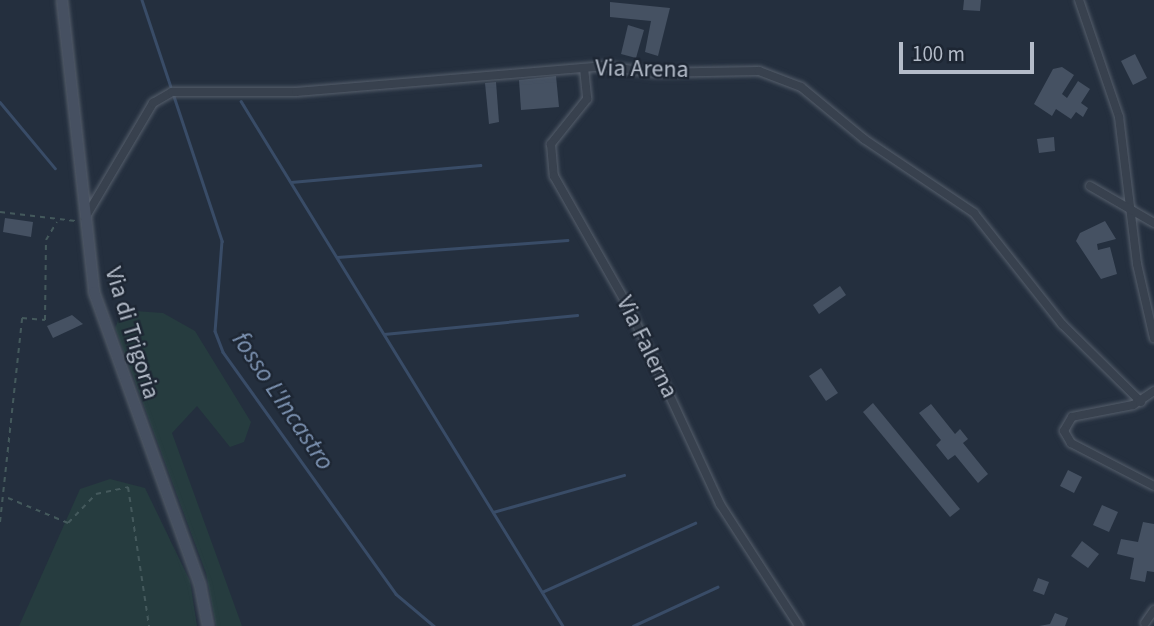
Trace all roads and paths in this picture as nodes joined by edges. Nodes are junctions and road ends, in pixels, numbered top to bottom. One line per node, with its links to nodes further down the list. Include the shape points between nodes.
1 (62, 0): 7 (street, Via di Trigoria)
2 (1079, 0): 5 (street, via 1119,117)
3 (584, 68): 7 (street, Via Arena, via 296,92 178,91 160,97); 12 (street, Via Arena, via 741,68 802,86 864,139 981,219 1062,324); 20 (street, Via Falerna, via 587,99 551,144 554,176 630,310 720,504)
4 (1090, 186): 5 (street)
5 (1130, 207): 9 (street); 10 (street)
6 (0, 212): 8 (path)
7 (83, 220): 8 (path); 19 (street, Via di Trigoria, via 93,292 200,585)
8 (57, 222): 14 (path, via 46,240 45,320 22,318)
9 (1154, 223)
10 (1154, 338)
11 (1154, 391): 12 (street)
12 (1141, 402): 13 (street, via 1072,417 1064,431 1071,443)
13 (1154, 486)
14 (6, 497): 15 (path); 18 (path, via 68,523 96,494 128,487)
15 (0, 522)
16 (1154, 610): 17 (street)
17 (1145, 623)
18 (149, 626)
19 (208, 626)
20 (799, 626)

